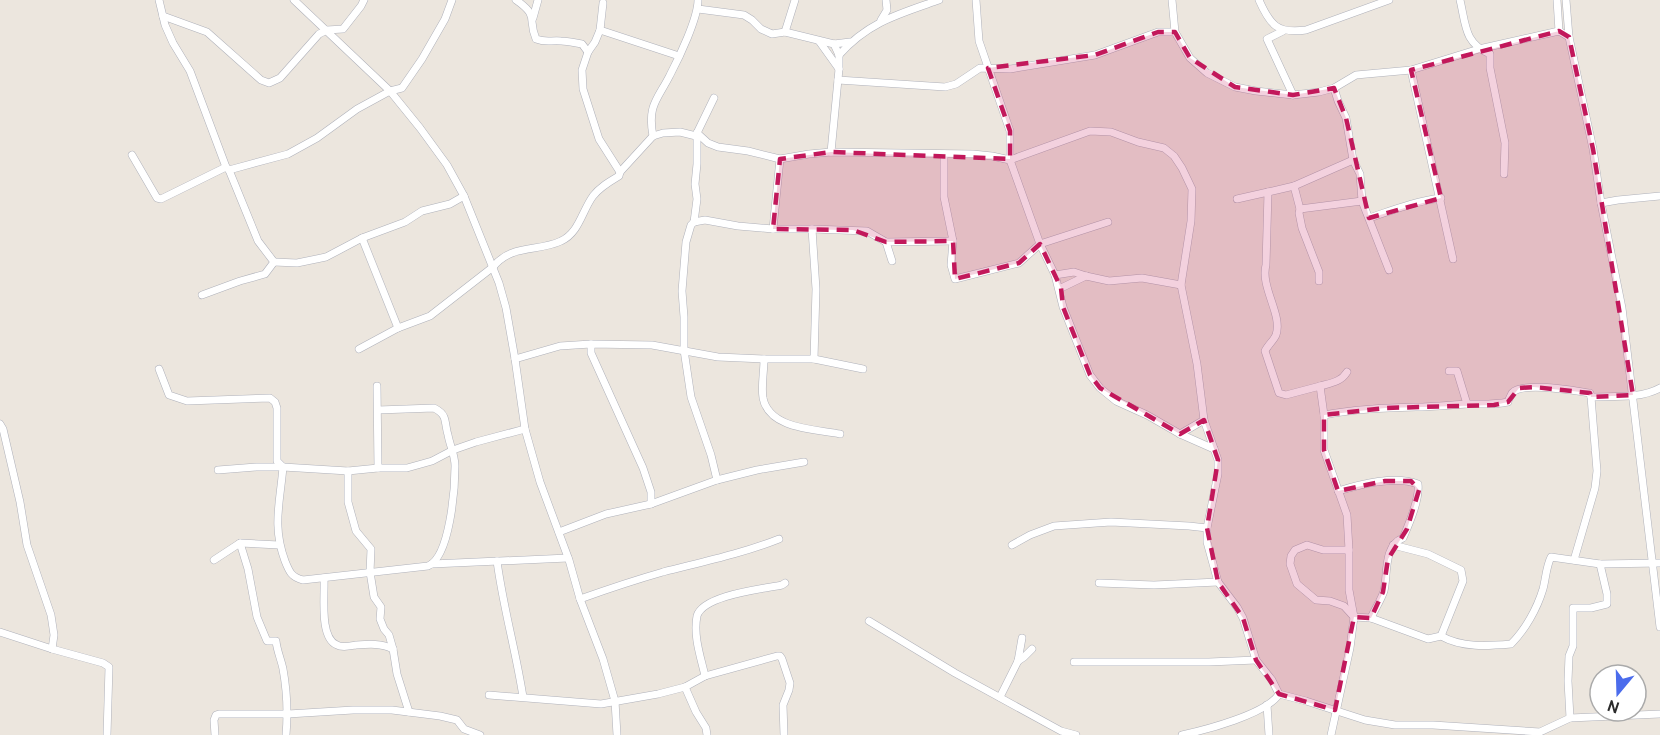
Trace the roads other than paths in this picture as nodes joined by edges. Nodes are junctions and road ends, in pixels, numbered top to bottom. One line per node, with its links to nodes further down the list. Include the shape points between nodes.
1 (159, 0): 23 (street)
2 (294, 0): 26 (street)
3 (364, 0): 26 (street, via 343,28)
4 (452, 0): 45 (street, via 422,59 402,88)
5 (516, 0): 24 (street)
6 (538, 0): 24 (street)
7 (698, 0): 20 (street)
8 (795, 0): 30 (street)
9 (886, 0): 21 (street)
10 (939, 0): 22 (street)
11 (976, 0): 40 (street, via 979,41)
12 (1172, 0): 31 (street)
13 (1259, 0): 28 (street, via 1271,24)
14 (1389, 0): 19 (street)
15 (1460, 0): 36 (street, via 1470,40)
16 (1557, 0): 29 (street)
17 (1566, 0): 32 (street)
18 (603, 3): 27 (street)
19 (1365, 4): 28 (street, via 1306,30)
20 (698, 9): 30 (street, via 744,15 772,34); 39 (street)
21 (887, 10): 22 (street); 25 (street)
22 (895, 15): 25 (street)
23 (163, 16): 26 (street, via 207,32 269,83 280,78); 56 (street, via 190,71)
24 (532, 18): 37 (street, via 536,39 582,44)
25 (881, 21): 34 (street)
26 (327, 30): 45 (street)
27 (600, 30): 37 (street); 39 (street)
28 (1283, 31): 46 (street, via 1267,39)
29 (1559, 31): 32 (street); 36 (street)
30 (785, 32): 33 (street)
31 (1175, 32): 40 (street, via 1158,32 1095,55 1010,69); 46 (street, via 1190,58 1207,73 1235,87)
32 (1569, 37): 66 (street)
33 (819, 41): 35 (street); 41 (street)
34 (850, 42): 35 (street); 38 (street)
35 (834, 44): 38 (street)
36 (1479, 49): 42 (street); 58 (street, via 1490,54 1505,143)
37 (588, 51): 57 (street, via 582,70 583,89 599,139)
38 (839, 55): 41 (street)
39 (679, 56): 49 (street, via 654,102)
40 (988, 68): 43 (street, via 980,68 945,87); 54 (street, via 1010,131)
41 (839, 69): 43 (street)
42 (1411, 70): 44 (street, via 1356,75); 63 (street)
43 (838, 80): 50 (street)
44 (1334, 88): 46 (street); 55 (street, via 1346,118)
45 (390, 92): 56 (street, via 288,154); 61 (street, via 447,165)
46 (1293, 95)
47 (714, 98): 48 (street)
48 (697, 133): 49 (street); 53 (street, via 718,147); 69 (street)
49 (653, 136): 57 (street)
50 (831, 152): 51 (street); 53 (street)
51 (944, 154): 54 (street); 74 (street, via 944,197)
52 (132, 155): 56 (street, via 161,200)
53 (780, 159): 72 (street)
54 (1010, 160): 76 (street); 85 (street, via 1090,132 1111,132 1164,148 1174,156 1192,189)
55 (1353, 160): 59 (street); 65 (street, via 1360,174)
56 (227, 169): 79 (street, via 258,241)
57 (620, 172): 80 (street, via 594,193 569,236 501,258)
58 (1504, 174)
59 (1294, 186): 60 (street); 67 (street)
60 (1268, 192): 64 (street); 100 (street, via 1264,272 1277,332 1265,351 1279,393 1286,395)
61 (464, 196): 73 (street); 80 (street)
62 (1660, 196): 66 (street)
63 (1441, 198): 68 (street); 77 (street)
64 (1237, 199)
65 (1362, 201): 67 (street); 68 (street)
66 (1601, 203): 102 (street, via 1622,308)
67 (1300, 209): 84 (street)
68 (1369, 218): 81 (street)
69 (694, 222): 72 (street, via 705,220); 91 (street, via 686,242 683,267)
70 (1108, 222): 76 (street)
71 (812, 229): 72 (street); 75 (street, via 867,231); 94 (street, via 816,289)
72 (773, 230)
73 (362, 238): 79 (street, via 326,257 297,263); 88 (street)
74 (953, 241): 75 (street); 76 (street, via 951,265 955,279 1019,263)
75 (886, 242): 78 (street)
76 (1040, 244): 82 (street)
77 (1453, 259)
78 (892, 261)
79 (274, 262): 87 (street, via 265,274)
80 (493, 267): 88 (street, via 430,316); 92 (street, via 506,308)
81 (1389, 270)
82 (1055, 275): 83 (street, via 1074,272); 86 (street)
83 (1086, 276): 85 (street, via 1109,281 1142,278); 86 (street)
84 (1319, 280)
85 (1181, 285): 107 (street)
86 (1059, 289): 111 (street, via 1090,375 1100,388 1116,401)
87 (202, 295)
88 (398, 328): 90 (street)
89 (591, 344): 91 (street); 92 (street, via 560,346); 121 (street, via 591,353 643,468)
90 (359, 349)
91 (684, 350): 93 (street, via 718,357); 119 (street, via 691,397)
92 (515, 359): 109 (street)
93 (764, 359): 94 (street); 110 (street, via 763,396 773,416 786,424)
94 (814, 359): 96 (street)
95 (159, 369): 115 (street, via 169,395 187,401 270,398 277,408 277,461)
96 (863, 369)
97 (1449, 370): 104 (street, via 1456,371)
98 (1347, 372): 100 (street, via 1344,378)
99 (377, 386): 105 (street)
100 (1320, 386): 106 (street)
101 (1660, 388): 102 (street)
102 (1633, 395): 103 (street); 134 (street)
103 (1591, 397): 104 (street, via 1590,393 1534,387 1519,388 1508,402); 132 (street, via 1595,488)
104 (1467, 404): 106 (street, via 1346,410)
105 (378, 410): 113 (street, via 440,411); 116 (street)
106 (1324, 415): 120 (street, via 1324,450)
107 (1204, 420): 111 (street); 112 (street)
108 (0, 424): 150 (street, via 27,545 51,615)
109 (525, 429): 113 (street); 123 (street)
110 (840, 434)
111 (1180, 434): 112 (street)
112 (1214, 449): 122 (street, via 1218,474)
113 (453, 450): 116 (street, via 407,468); 135 (street, via 450,523 441,551)
114 (804, 462): 119 (street)
115 (283, 467): 117 (street); 118 (street); 126 (street, via 277,522)
116 (378, 468): 118 (street)
117 (218, 470)
118 (348, 471): 137 (street, via 348,502 357,531 371,549)
119 (717, 480): 121 (street)
120 (1338, 491): 128 (street, via 1385,481 1418,484 1407,529); 129 (street, via 1347,515)
121 (651, 504): 123 (street, via 606,514)
122 (1207, 528): 127 (street, via 1111,522 1054,526); 139 (street)
123 (559, 532): 130 (street)
124 (779, 539): 142 (street)
125 (240, 543): 126 (street); 131 (street); 166 (street, via 257,617 267,641 276,641)
126 (279, 545): 138 (street, via 295,578)
127 (1012, 545)
128 (1393, 545): 144 (street, via 1383,592); 148 (street, via 1428,554 1461,570 1463,581)
129 (1349, 550): 143 (street, via 1348,590); 143 (street, via 1323,550 1306,545 1295,550 1290,564 1297,584 1316,600 1344,606)
130 (568, 558): 133 (street); 142 (street)
131 (213, 560)
132 (1574, 560): 136 (street); 148 (street, via 1551,557 1536,605 1511,644 1474,645)
133 (497, 561): 135 (street); 160 (street)
134 (1656, 563): 136 (street); 146 (street)
135 (432, 564): 137 (street)
136 (1600, 564): 168 (street, via 1607,604 1574,608 1568,681)
137 (370, 572): 138 (street); 151 (street, via 374,597 381,607 380,619)
138 (324, 578): 151 (street, via 325,625 331,642 340,646 383,644)
139 (1218, 582): 141 (street); 153 (street, via 1243,618)
140 (785, 583): 156 (street, via 725,597 700,611 697,638)
141 (1099, 584)
142 (580, 599): 162 (street)
143 (1354, 617): 144 (street); 164 (street)
144 (1371, 618): 148 (street, via 1428,639)
145 (869, 621): 161 (street)
146 (1660, 627)
147 (0, 632): 150 (street)
148 (1441, 636)
149 (1022, 638): 154 (street)
150 (52, 649): 171 (street, via 109,667)
151 (393, 649): 165 (street)
152 (1032, 650): 154 (street)
153 (1256, 660): 155 (street); 158 (street)
154 (1018, 661): 161 (street)
155 (1074, 662)
156 (705, 676): 157 (street); 177 (street, via 780,656 790,683 783,705)
157 (685, 687): 162 (street); 176 (street)
158 (1280, 694): 163 (street); 164 (street)
159 (489, 695): 160 (street)
160 (523, 697): 162 (street, via 601,704)
161 (1000, 697): 170 (street)
162 (615, 701): 175 (street)
163 (1267, 705): 179 (street, via 1218,727); 180 (street)
164 (1335, 710): 168 (street, via 1395,725 1540,732); 181 (street)
165 (409, 712): 166 (street); 169 (street, via 457,720)
166 (288, 714): 172 (street, via 219,714 214,720); 173 (street)
167 (1660, 714): 168 (street)
168 (1570, 718)
169 (464, 732): 174 (street)
170 (1059, 733): 178 (street)
171 (107, 735)
172 (215, 735)
173 (286, 735)
174 (480, 735)
175 (617, 735)
176 (707, 735)
177 (784, 735)
178 (1076, 735)
179 (1182, 735)
180 (1269, 735)
181 (1331, 735)

